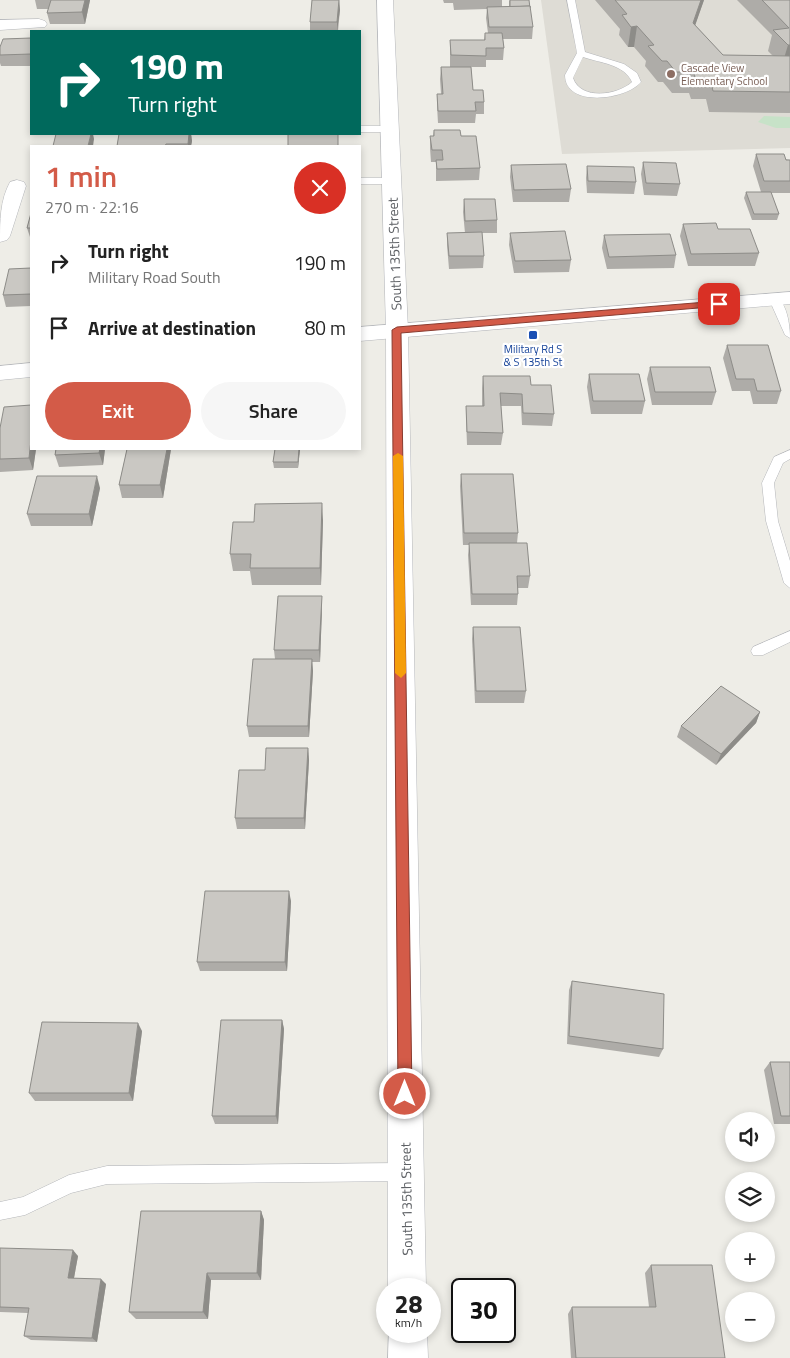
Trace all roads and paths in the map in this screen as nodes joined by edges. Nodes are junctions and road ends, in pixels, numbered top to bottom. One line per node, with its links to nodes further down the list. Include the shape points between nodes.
1 (386, 0): 7 (street, South 135th Street)
2 (571, 0): 5 (lane)
3 (39, 24): 4 (street)
4 (0, 25)
5 (581, 53): 5 (lane, via 568,75 569,82 576,88 598,96 612,96 633,88 637,82 629,70)
6 (361, 129): 7 (lane)
7 (389, 129): 9 (street, South 135th Street)
8 (361, 181): 9 (lane)
9 (391, 181): 13 (street, South 135th Street)
10 (17, 186): 11 (street)
11 (0, 236)
12 (782, 299): 13 (street); 15 (lane)
13 (397, 330): 14 (street); 22 (street, South 135th Street)
14 (361, 334)
15 (790, 335)
16 (30, 370): 17 (street)
17 (0, 373)
18 (790, 454): 19 (lane, via 778,460 768,483 772,521)
19 (790, 583)
20 (790, 636): 21 (lane)
21 (758, 652)
22 (406, 1172): 23 (lane, via 107,1176 69,1184 25,1206); 24 (street, South 135th Street)
23 (0, 1211)
24 (408, 1278)
25 (408, 1343): 26 (street)
26 (408, 1358)

